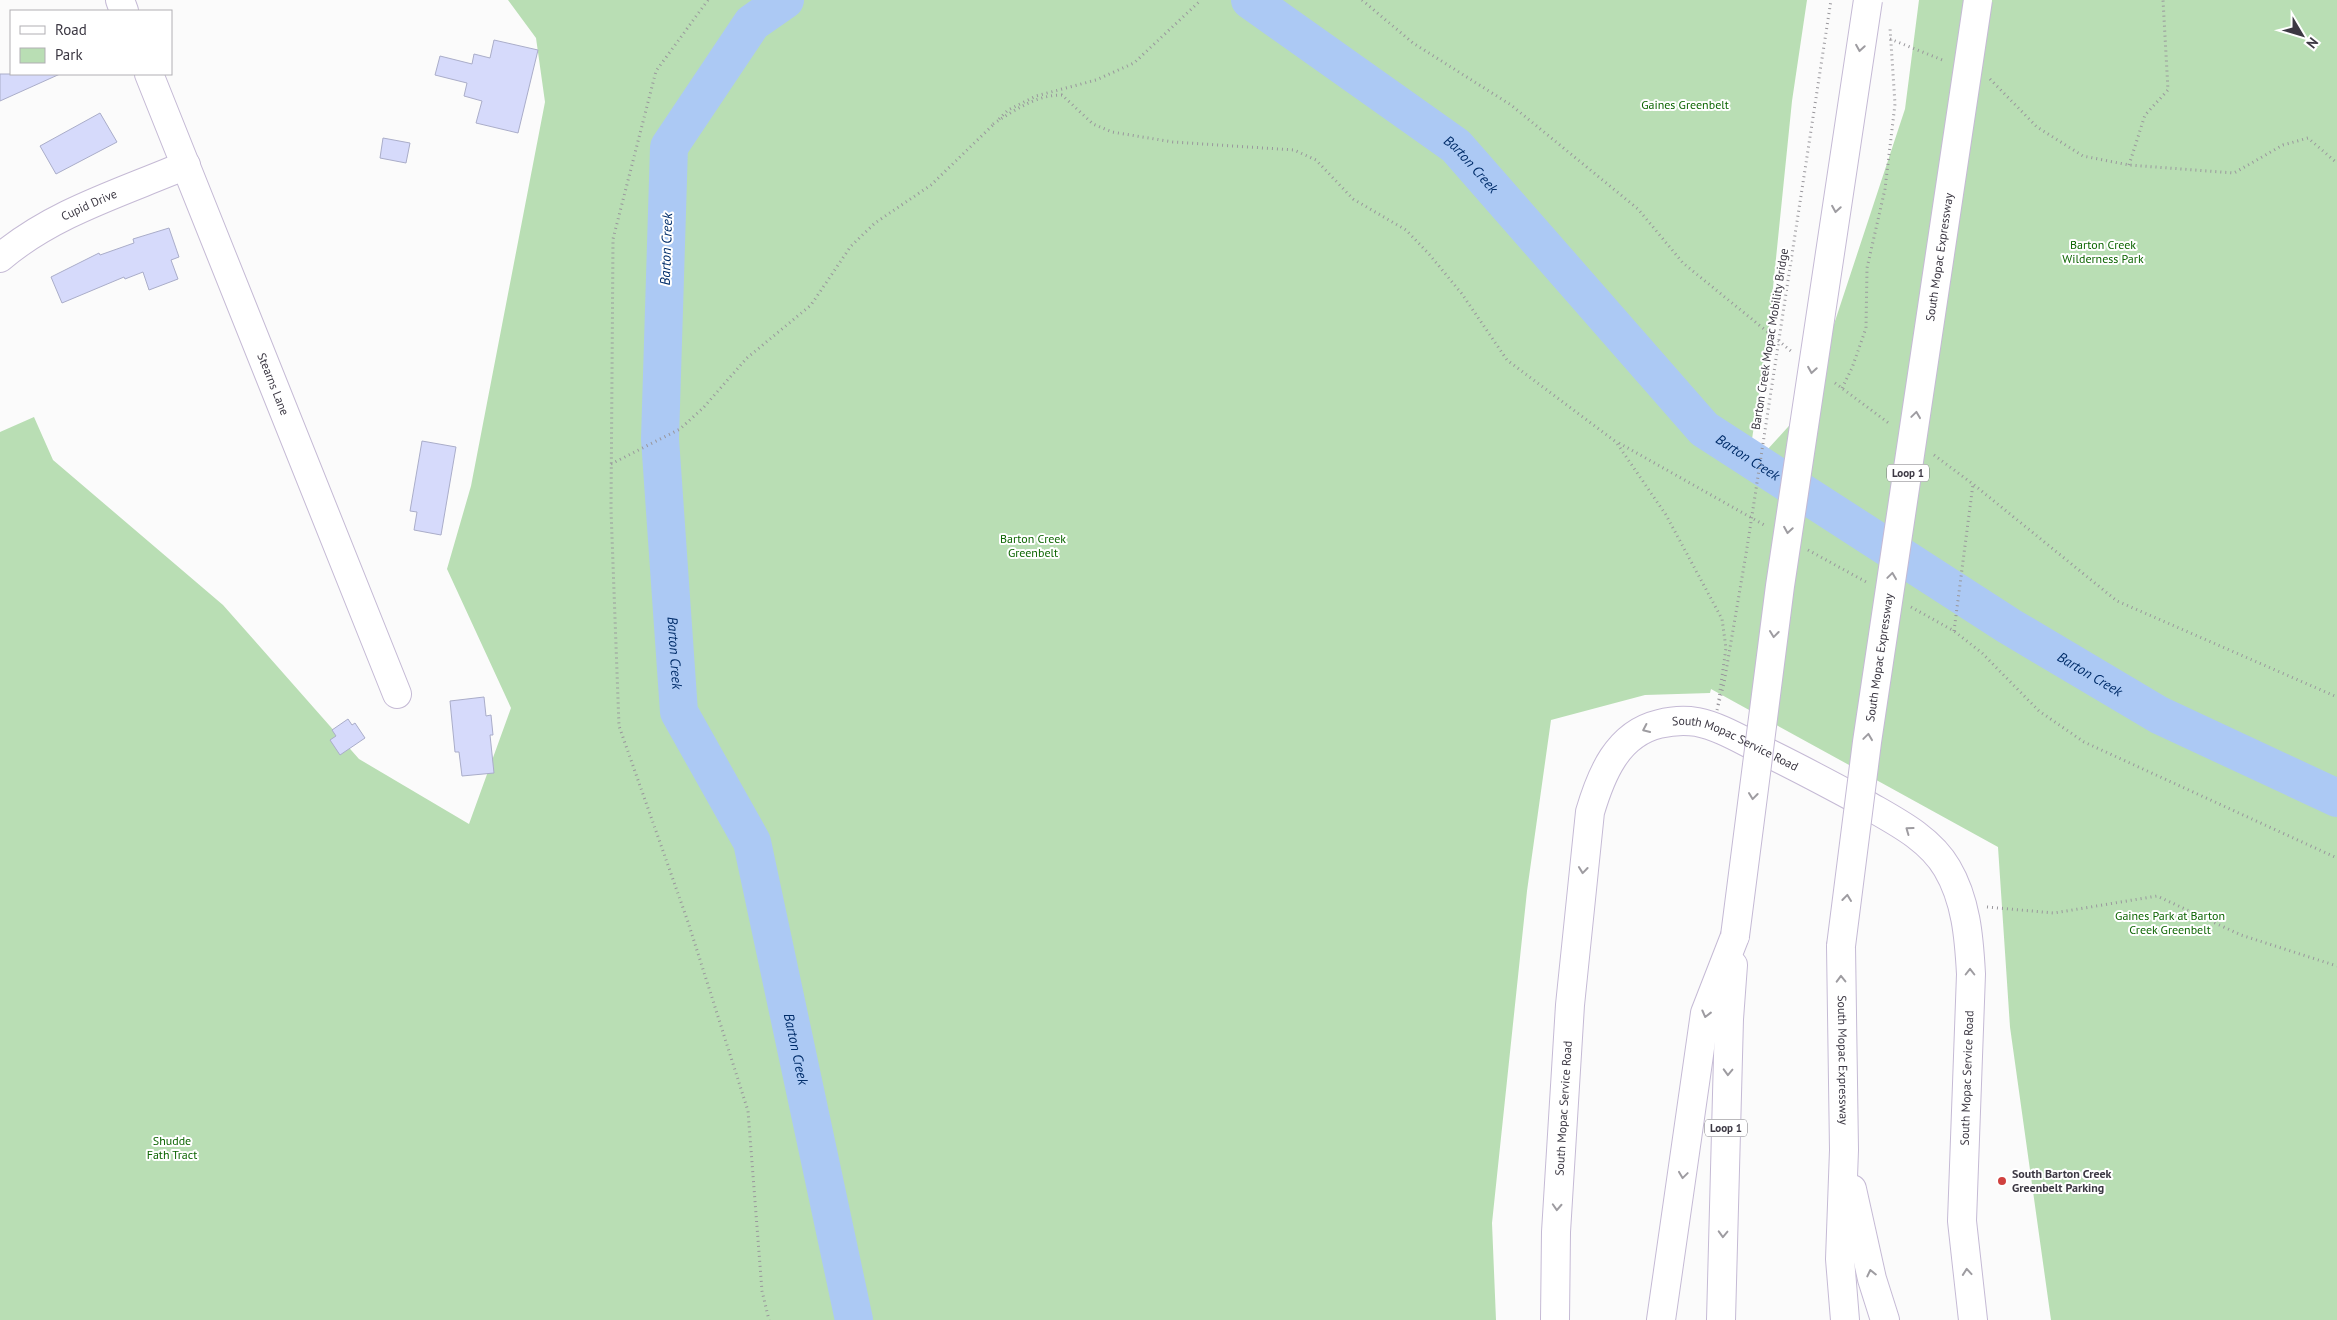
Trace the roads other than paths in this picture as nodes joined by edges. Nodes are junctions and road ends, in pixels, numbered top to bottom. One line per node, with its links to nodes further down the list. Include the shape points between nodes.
1 (1868, 0): 7 (main road, Loop 1, one-way to 7, bridge, via 1780,586)
2 (1978, 0): 8 (main road, South Mopac Expressway / Loop 1, one-way to 2, bridge, via 1841,946 1868,742)
3 (149, 75): 4 (main road, Stearns Lane)
4 (186, 165): 5 (main road, Cupid Drive, via 48,224); 6 (main road, Stearns Lane)
5 (0, 258)
6 (397, 694)
7 (1736, 936): 10 (main road, one-way to 10, via 1705,1012); 11 (main road, Loop 1, one-way to 11, via 1729,1019)
8 (1844, 1150): 12 (main road, South Mopac Expressway / Loop 1, via 1840,1259); 13 (main road, one-way to 8, via 1872,1279)
9 (1555, 1320): 14 (main road, South Mopac Service Road, one-way to 9, via 1962,1221 1971,974 1966,918 1946,866 1926,844 1904,827 1810,772 1698,722 1679,721 1658,724 1622,745 1609,762 1590,812 1570,1005 1556,1232)
10 (1661, 1320)
11 (1721, 1320)
12 (1845, 1320)
13 (1885, 1320)
14 (1973, 1320)

